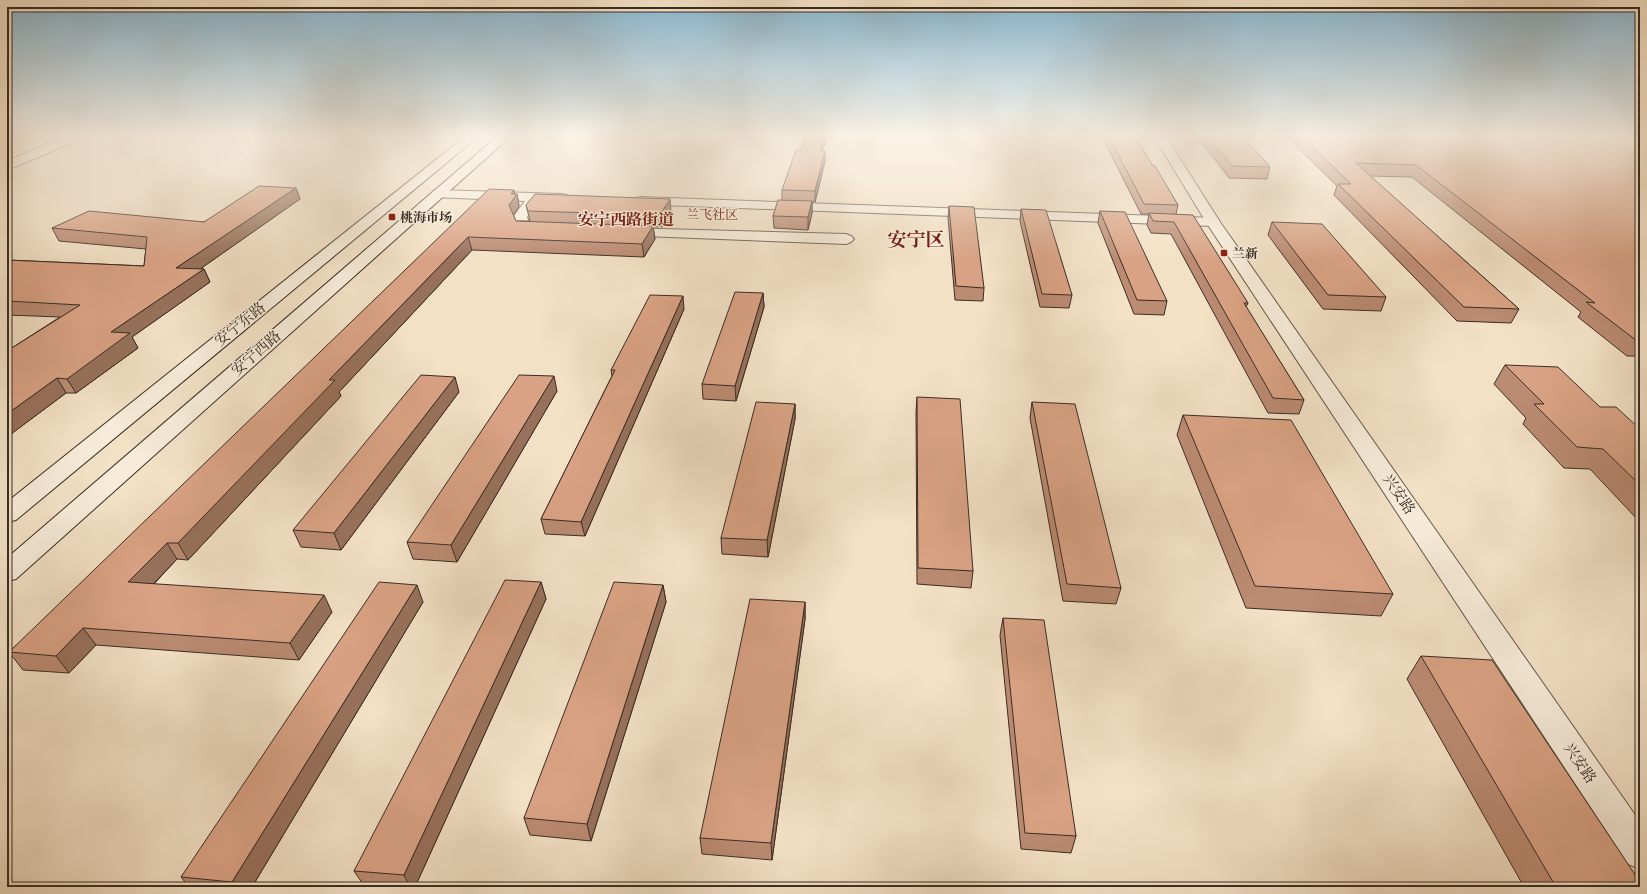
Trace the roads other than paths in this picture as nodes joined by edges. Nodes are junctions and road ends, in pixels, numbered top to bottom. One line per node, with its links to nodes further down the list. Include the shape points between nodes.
1 (423, 177): 12 (street, 安宁东路)
2 (458, 177): 4 (street, 安宁西路)
3 (1185, 177): 8 (street, 兴安路)
4 (438, 194): 5 (street); 13 (street, 安宁西路)
5 (535, 197): 6 (street); 9 (street, via 520,217 524,229)
6 (574, 199)
7 (630, 201): 8 (street)
8 (1213, 222): 14 (street, 兴安路)
9 (556, 230)
10 (611, 232): 11 (street)
11 (846, 239)
12 (7, 514)
13 (7, 572)
14 (1640, 852)

